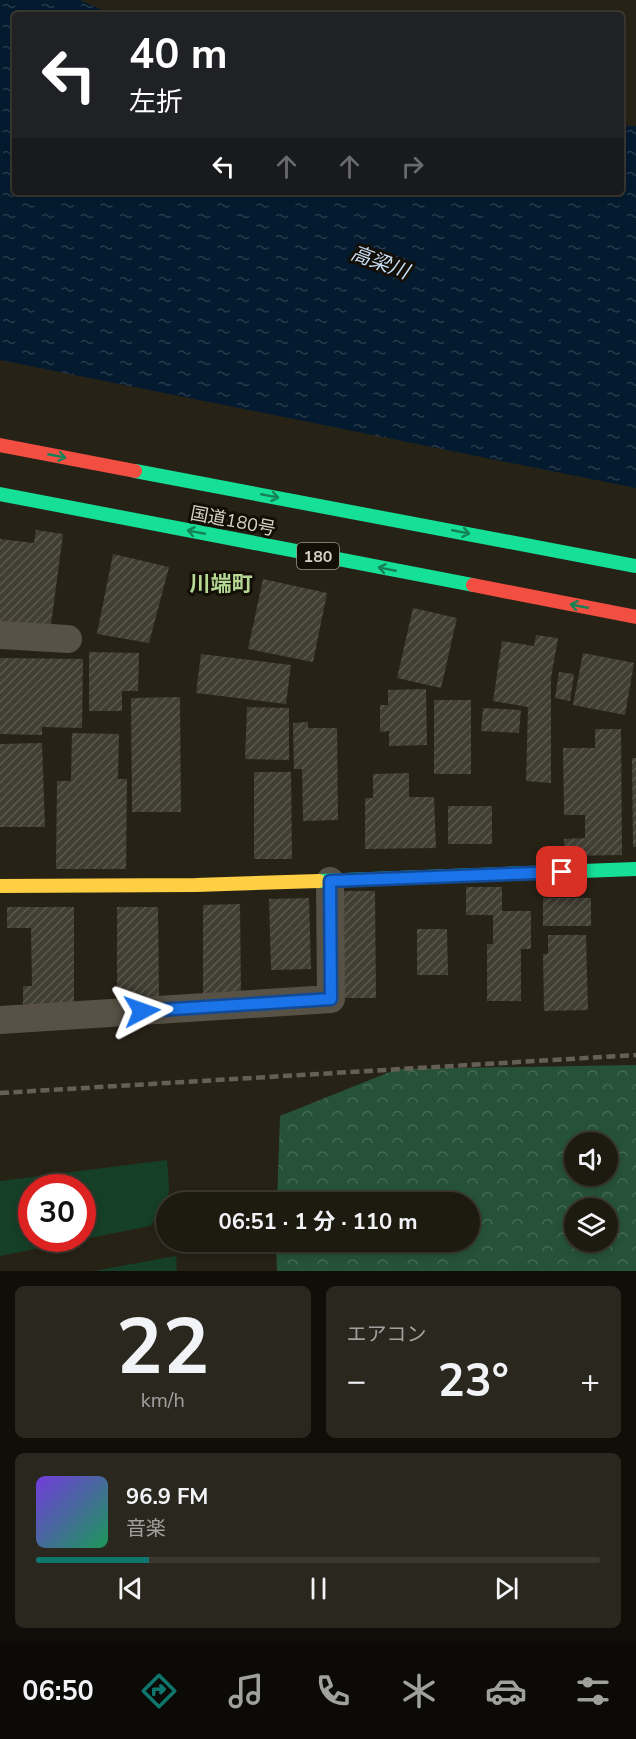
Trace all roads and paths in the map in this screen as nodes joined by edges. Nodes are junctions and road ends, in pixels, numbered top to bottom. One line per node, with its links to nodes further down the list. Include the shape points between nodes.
1 (0, 446): 3 (main road, 国道180号, one-way to 3)
2 (0, 494): 4 (main road, 国道180号 / 180, one-way to 2)
3 (636, 566)
4 (636, 617)
5 (0, 635): 6 (street)
6 (68, 639)
7 (636, 869): 8 (main road)
8 (330, 881): 9 (main road); 10 (street, via 331,999)
9 (0, 886)
10 (0, 1020)

